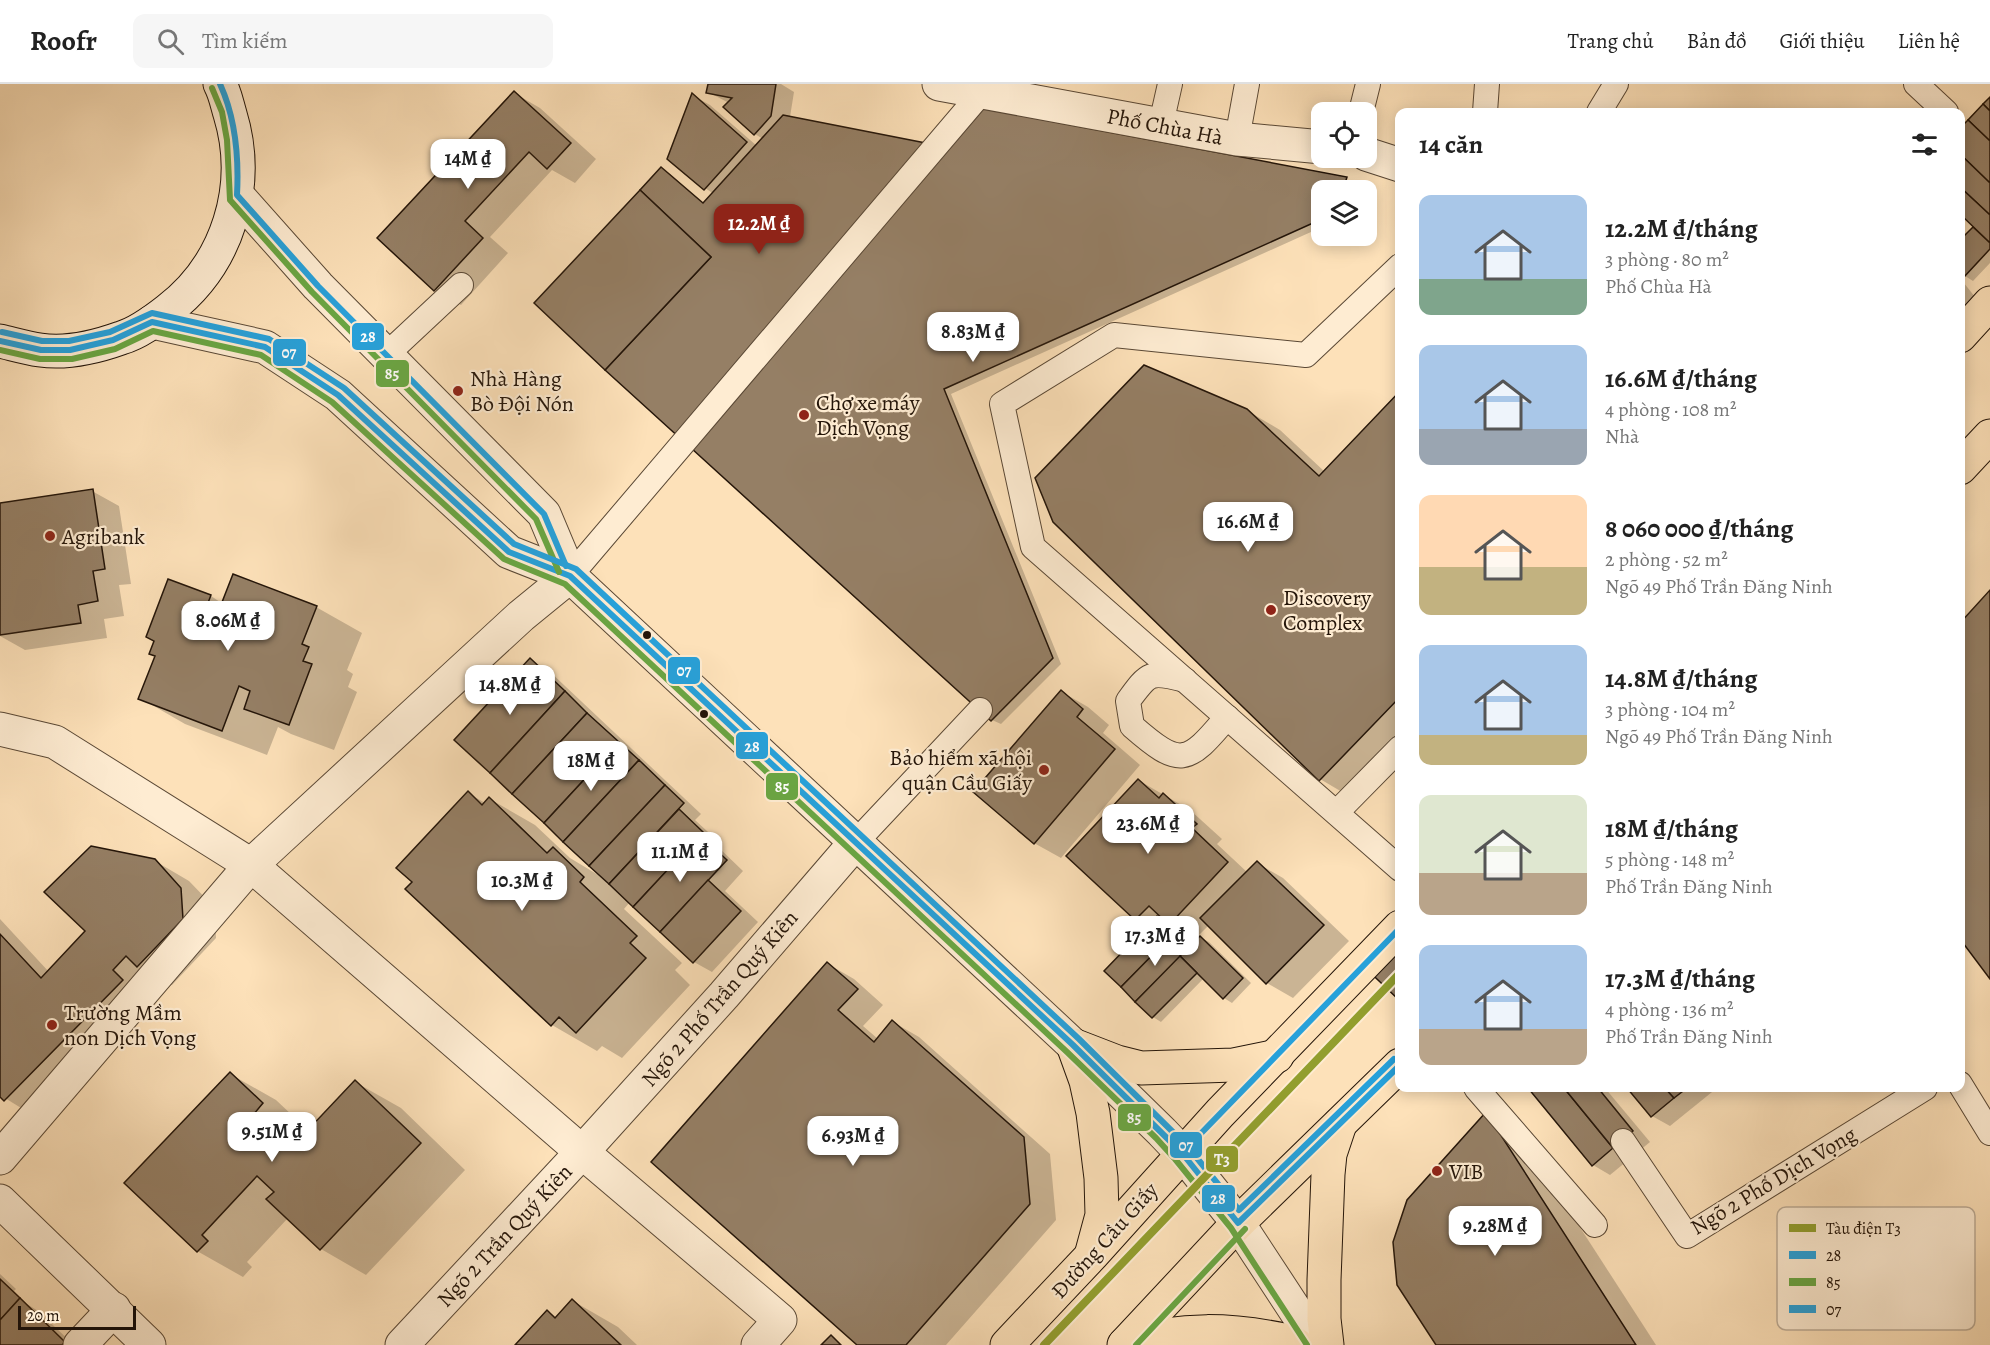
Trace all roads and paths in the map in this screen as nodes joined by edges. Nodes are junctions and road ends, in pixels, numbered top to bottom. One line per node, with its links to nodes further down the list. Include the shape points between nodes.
1 (220, 84): 19 (street, via 236,134)
2 (939, 84): 9 (street, Phố Chùa Hà)
3 (1170, 84): 14 (lane)
4 (1247, 84): 15 (lane)
5 (1368, 84): 10 (lane)
6 (1487, 84): 11 (lane)
7 (1616, 84): 12 (lane)
8 (1916, 84): 13 (lane)
9 (982, 92): 14 (street, Phố Chùa Hà); 31 (lane)
10 (1364, 102)
11 (1485, 108)
12 (1601, 108)
13 (1942, 108)
14 (1161, 124): 15 (street, Phố Chùa Hà)
15 (1237, 140): 16 (street, Phố Chùa Hà)
16 (1311, 146)
17 (1377, 158): 18 (street)
18 (1395, 163)
19 (237, 195): 23 (street, via 222,243 205,273 183,298); 27 (street)
20 (1395, 266): 32 (lane, via 1306,355 1114,335 1002,404 1033,547)
21 (461, 285): 27 (lane)
22 (1990, 303): 24 (main road)
23 (152, 322): 26 (street, via 123,338 84,348); 31 (street, via 265,347 338,395 509,552)
24 (1965, 330)
25 (0, 341): 26 (street)
26 (42, 350): 28 (street)
27 (385, 356): 31 (street, via 544,514)
28 (0, 364)
29 (1990, 436): 30 (main road)
30 (1965, 463)
31 (570, 576): 38 (street); 40 (street, via 521,616)
32 (1185, 680): 34 (lane); 34 (lane, via 1159,673 1143,679 1128,701 1132,726 1157,748 1173,755 1186,755 1209,739)
33 (980, 710): 38 (lane)
34 (1227, 717): 37 (lane)
35 (0, 729): 40 (street, via 55,742)
36 (1395, 753): 37 (lane)
37 (1337, 812): 39 (lane)
38 (855, 843): 42 (street); 51 (street, Ngõ 2 Phố Trần Quý Kiên)
39 (1395, 864)
40 (251, 865): 51 (street); 53 (street)
41 (1395, 932): 43 (main road, Đường Cầu Giấy)
42 (1073, 1045): 43 (main road, via 1141,1068 1234,1065); 52 (street); 57 (main road, via 1093,1113 1101,1178 1101,1215)
43 (1276, 1056): 52 (main road, Đường Cầu Giấy)
44 (1395, 1070): 48 (main road)
45 (1479, 1092): 56 (lane)
46 (1919, 1092): 50 (lane, Ngõ 2 Phố Dịch Vọng, via 1687,1236)
47 (1965, 1092): 49 (lane)
48 (1340, 1124): 55 (main road); 67 (main road, via 1328,1174 1324,1280)
49 (1990, 1133)
50 (1623, 1141)
51 (582, 1152): 61 (street, Ngõ 2 Trần Quý Kiên); 62 (street, via 780,1320)
52 (1182, 1153): 55 (street); 57 (main road, Đường Cầu Giấy)
53 (0, 1158)
54 (0, 1201): 58 (street)
55 (1238, 1223): 64 (main road); 66 (street)
56 (1594, 1225)
57 (1092, 1255): 63 (main road, Đường Cầu Giấy)
58 (114, 1309): 59 (street); 60 (street)
59 (80, 1345)
60 (149, 1345)
61 (402, 1345)
62 (758, 1345)
63 (1006, 1345)
64 (1124, 1345): 65 (main road, via 1169,1333 1234,1331)
65 (1297, 1345)
66 (1318, 1345)
67 (1327, 1345)

